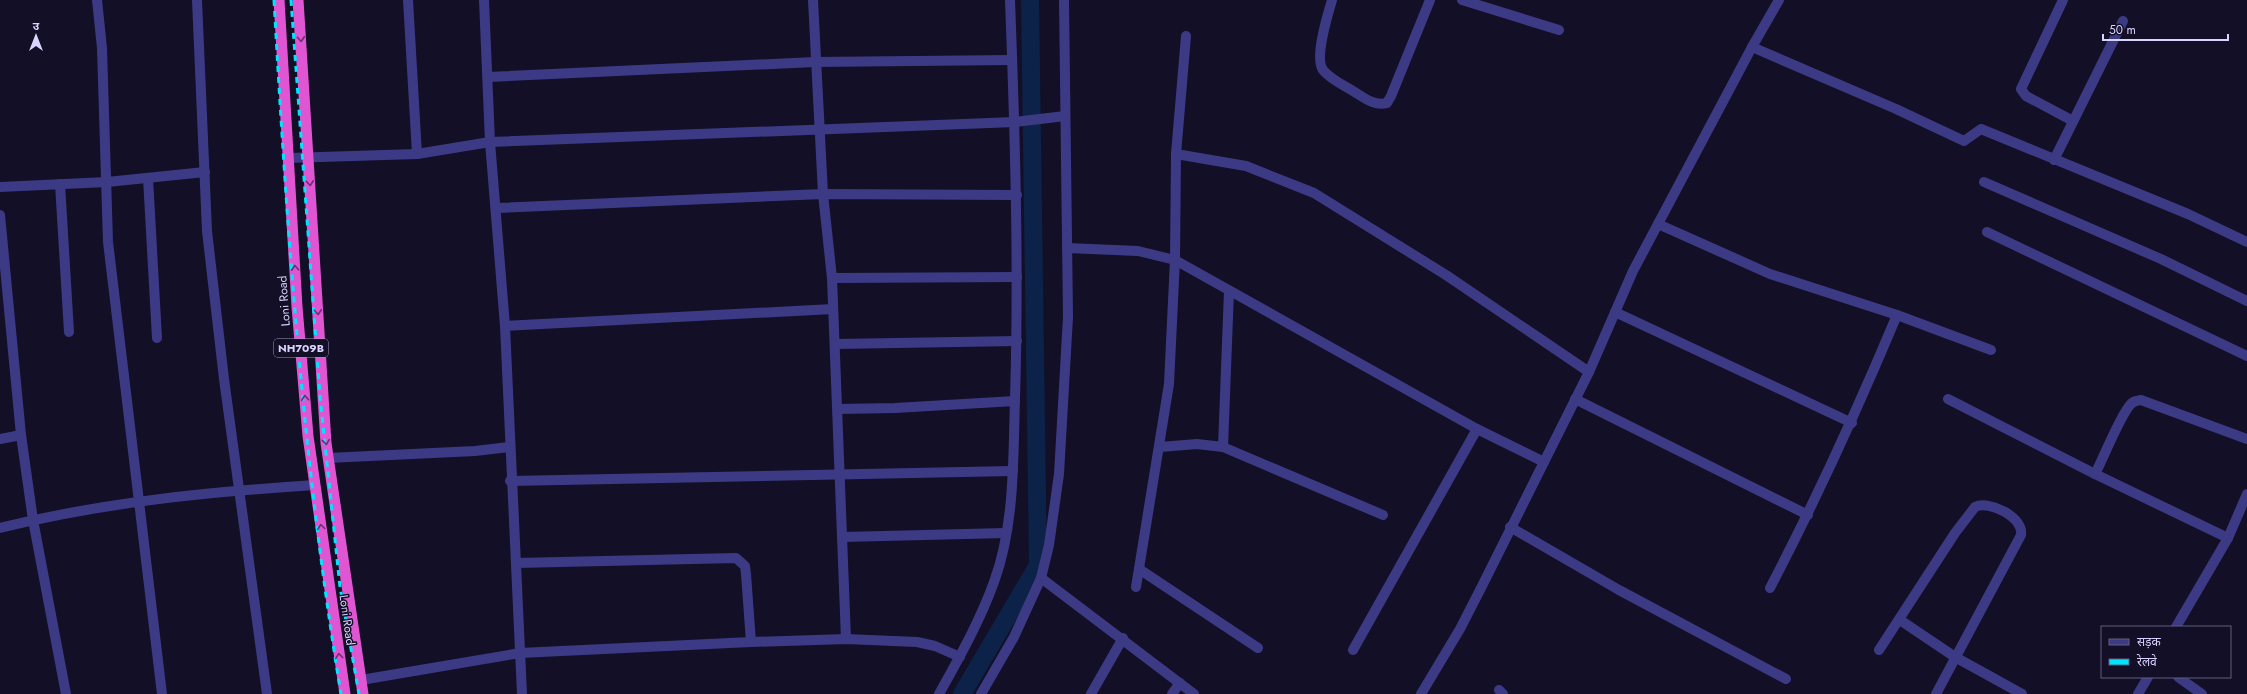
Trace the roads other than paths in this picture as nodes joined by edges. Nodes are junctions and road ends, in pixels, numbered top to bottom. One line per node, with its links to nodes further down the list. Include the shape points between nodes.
1 (97, 0): 34 (street, via 102,48)
2 (197, 0): 32 (street)
3 (279, 0): 29 (highway, Loni Road / NH709B)
4 (298, 0): 30 (highway, Loni Road / NH709B, one-way to 30)
5 (408, 0): 27 (street)
6 (484, 0): 21 (street)
7 (813, 0): 20 (street)
8 (1010, 0): 19 (street)
9 (1064, 0): 22 (street)
10 (1332, 0): 11 (street, via 1319,56 1323,70 1341,84 1372,103 1380,105 1387,103 1391,96)
11 (1430, 0)
12 (1462, 0): 16 (street)
13 (1780, 0): 18 (street)
14 (2063, 0): 23 (street, via 2021,89 2026,96)
15 (2123, 21): 23 (street)
16 (1560, 30)
17 (1186, 36): 28 (street)
18 (1752, 47): 31 (street, via 1964,141 1982,129); 42 (street)
19 (1012, 60): 20 (street); 24 (street)
20 (815, 62): 21 (street); 25 (street)
21 (488, 77): 26 (street)
22 (1065, 116): 24 (street); 46 (street)
23 (2073, 121): 31 (street)
24 (1015, 122): 25 (street); 39 (street)
25 (819, 129): 26 (street); 38 (street)
26 (490, 142): 27 (street); 40 (street)
27 (417, 154): 30 (street)
28 (1176, 154): 47 (street); 62 (street, via 1246,166 1314,193 1446,275)
29 (288, 158): 30 (street); 81 (highway, Loni Road / NH709B, one-way to 29, via 308,436)
30 (308, 158): 75 (highway, Loni Road / NH709B, one-way to 75)
31 (2054, 160): 45 (street, via 2188,214)
32 (205, 172): 33 (street); 82 (street, via 208,231)
33 (148, 178): 34 (street); 57 (street)
34 (107, 182): 36 (street); 84 (street, via 108,242)
35 (1984, 182): 51 (street, via 2161,259)
36 (60, 184): 37 (street); 56 (street)
37 (0, 187)
38 (823, 194): 39 (street); 40 (street); 48 (street)
39 (1017, 195): 49 (street)
40 (496, 208): 55 (street)
41 (0, 215): 43 (street)
42 (1658, 224): 53 (street); 54 (street, via 1770,274)
43 (1, 231): 69 (street)
44 (1987, 232): 61 (street)
45 (2247, 242)
46 (1067, 248): 47 (street, via 1138,251); 95 (street, via 1068,317 1059,474 1049,544)
47 (1175, 260): 50 (street); 73 (street, via 1169,384)
48 (832, 278): 49 (street); 52 (street)
49 (1017, 278): 58 (street)
50 (1229, 291): 68 (street); 74 (street)
51 (2247, 302)
52 (833, 309): 55 (street); 59 (street)
53 (1615, 312): 62 (street); 67 (street)
54 (1897, 315): 60 (street); 67 (street)
55 (504, 326): 72 (street)
56 (69, 332)
57 (157, 338)
58 (1017, 341): 59 (street); 65 (street)
59 (835, 344): 66 (street)
60 (1992, 350)
61 (2247, 356)
62 (1589, 372): 63 (street)
63 (1575, 399): 76 (street); 86 (street)
64 (1948, 399): 79 (street)
65 (1015, 401): 66 (street); 77 (street)
66 (838, 409): 78 (street)
67 (1852, 423): 86 (street)
68 (1477, 429): 76 (street); 104 (street)
69 (21, 435): 70 (street); 87 (street)
70 (0, 439)
71 (2247, 439): 79 (street, via 2141,400 2134,401 2129,405)
72 (509, 447): 75 (street); 80 (street)
73 (1160, 447): 74 (street, via 1197,444); 94 (street)
74 (1223, 448): 85 (street)
75 (328, 458): 112 (highway, Loni Road / NH709B)
76 (1544, 462): 88 (street)
77 (1013, 471): 78 (street); 90 (street)
78 (840, 473): 80 (street); 91 (street)
79 (2095, 474): 92 (street)
80 (510, 481): 93 (street)
81 (315, 486): 82 (street); 117 (highway, Loni Road / NH709B, one-way to 81)
82 (240, 490): 84 (street); 116 (street)
83 (2247, 494): 92 (street)
84 (140, 500): 87 (street); 115 (street)
85 (1383, 515)
86 (1808, 515): 97 (street)
87 (33, 520): 89 (street); 114 (street)
88 (1510, 527): 111 (street, via 1619,590); 125 (street, via 1460,629)
89 (0, 528)
90 (1006, 533): 91 (street); 107 (street, via 994,582)
91 (842, 537): 100 (street)
92 (2228, 538): 99 (street)
93 (516, 563): 102 (street, via 736,558 745,566); 106 (street)
94 (1139, 569): 96 (street); 103 (street)
95 (1041, 578): 101 (street); 121 (street, via 1014,637)
96 (1136, 587)
97 (1770, 588)
98 (1900, 620): 105 (street); 108 (street); 108 (street, via 1975,506 1986,505 2012,516 2021,526 2021,535)
99 (2177, 626)
100 (846, 638): 102 (street); 107 (street, via 917,642 935,646)
101 (1123, 638): 113 (street); 122 (street)
102 (751, 642): 106 (street)
103 (1258, 648)
104 (1353, 650)
105 (1879, 650)
106 (520, 653): 112 (street); 119 (street)
107 (960, 657): 120 (street)
108 (1955, 657): 126 (street); 127 (street)
109 (2147, 678): 128 (street)
110 (2179, 678): 129 (street)
111 (1786, 679)
112 (361, 680): 118 (highway, Loni Road / NH709B)
113 (1180, 683): 123 (street); 124 (street)
114 (66, 694)
115 (162, 694)
116 (267, 694)
117 (345, 694)
118 (363, 694)
119 (522, 694)
120 (939, 694)
121 (981, 694)
122 (1091, 694)
123 (1172, 694)
124 (1194, 694)
125 (1421, 694)
126 (1936, 694)
127 (2022, 694)
128 (2138, 694)
129 (2202, 694)

